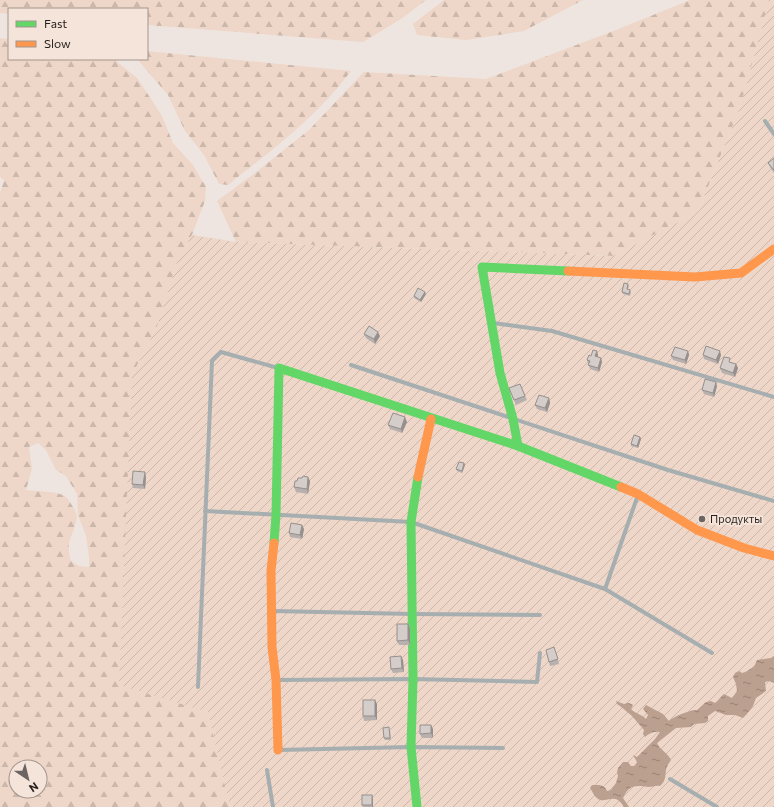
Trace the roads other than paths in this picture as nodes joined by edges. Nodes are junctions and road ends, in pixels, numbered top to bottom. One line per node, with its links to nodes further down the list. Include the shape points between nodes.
1 (765, 121): 2 (lane)
2 (774, 134)
3 (774, 249): 4 (street, via 741,273 695,277 482,267)
4 (491, 323): 7 (lane, via 552,331); 9 (street, via 500,373)
5 (351, 365): 9 (lane)
6 (279, 368): 8 (street); 13 (lane, via 221,352 212,361); 14 (street)
7 (774, 397)
8 (431, 418): 10 (street); 15 (street, via 419,469)
9 (513, 419): 10 (street); 12 (lane, via 668,470)
10 (518, 446): 11 (street)
11 (638, 494): 16 (street, via 697,530 744,548); 17 (lane)
12 (774, 501)
13 (205, 511): 14 (lane); 25 (lane)
14 (276, 515): 15 (lane); 18 (street, via 271,570)
15 (411, 522): 17 (lane); 19 (street)
16 (774, 556)
17 (606, 589): 22 (lane)
18 (272, 611): 19 (lane); 24 (street, via 272,647)
19 (412, 614): 20 (lane); 23 (street)
20 (540, 615)
21 (540, 653): 23 (lane, via 537,682)
22 (712, 653)
23 (413, 679): 24 (lane); 26 (street)
24 (276, 680): 28 (street)
25 (198, 687)
26 (411, 747): 27 (lane); 28 (lane); 32 (street)
27 (503, 748)
28 (278, 750)
29 (267, 770): 31 (lane)
30 (670, 779): 33 (lane)
31 (273, 807)
32 (417, 807)
33 (716, 807)

